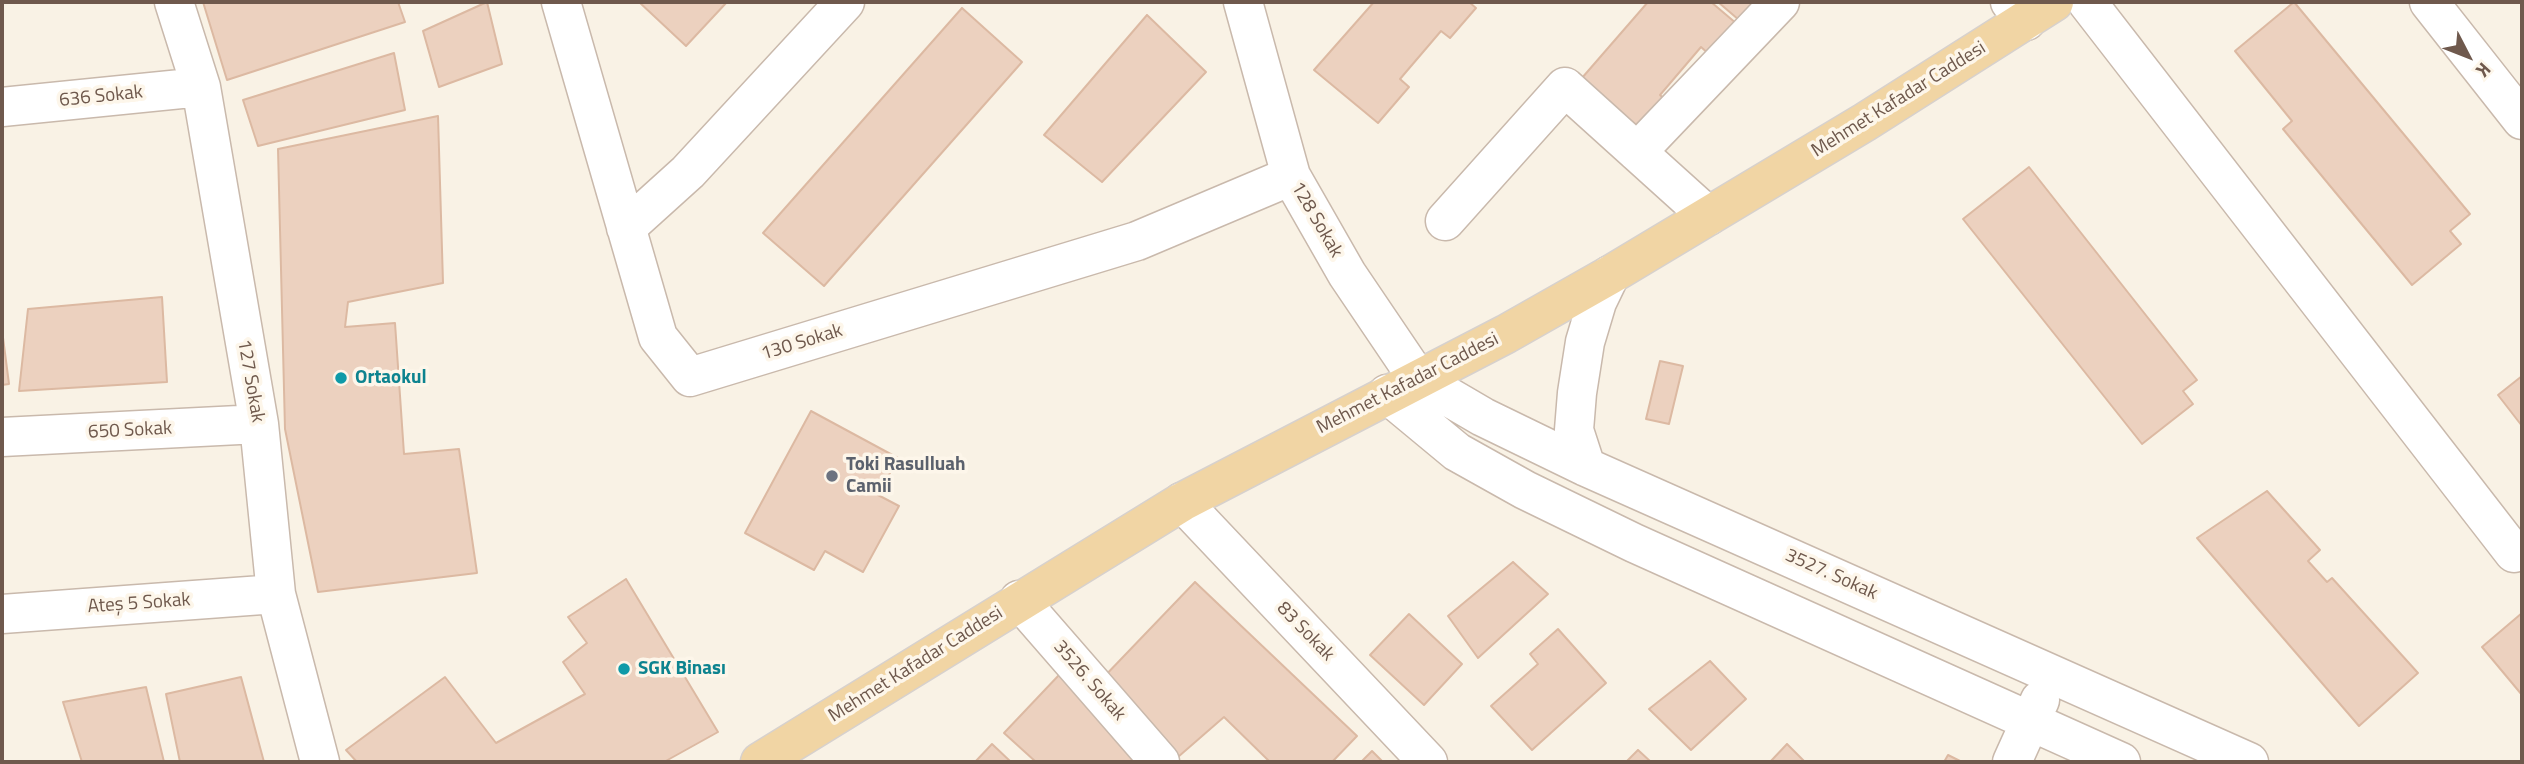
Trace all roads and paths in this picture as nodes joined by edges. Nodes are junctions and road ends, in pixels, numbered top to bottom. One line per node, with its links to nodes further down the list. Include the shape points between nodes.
1 (174, 2): 9 (street, 127 Sokak)
2 (561, 2): 16 (street, 130 Sokak)
3 (845, 2): 16 (street, via 688,172)
4 (1243, 2): 13 (street, 128 Sokak)
5 (1780, 2): 12 (street)
6 (2087, 2): 23 (street)
7 (2429, 2): 11 (street)
8 (2030, 8): 14 (main road, Mehmet Kafadar Caddesi)
9 (201, 87): 10 (street, 636 Sokak); 19 (street, 127 Sokak)
10 (2, 107)
11 (2522, 120)
12 (1637, 152): 14 (street); 15 (street, via 1565,87)
13 (1291, 176): 16 (street, 130 Sokak, via 1137,241 690,377 658,337); 18 (street, 128 Sokak, via 1347,274)
14 (1709, 216): 17 (main road, Mehmet Kafadar Caddesi)
15 (1445, 221)
16 (626, 228)
17 (1610, 275): 18 (main road, Mehmet Kafadar Caddesi); 21 (street, via 1585,342 1577,393 1574,430)
18 (1402, 386): 21 (street, 3527. Sokak, via 1483,417); 22 (main road, Mehmet Kafadar Caddesi); 28 (street, via 1457,452 1525,490)
19 (259, 424): 20 (street, 650 Sokak); 24 (street, 127 Sokak)
20 (2, 437)
21 (1586, 467): 27 (street, 3527. Sokak)
22 (1182, 502): 25 (main road, Mehmet Kafadar Caddesi); 32 (street, 83 Sokak)
23 (2514, 553)
24 (276, 594): 26 (street, Ateş 5 Sokak); 29 (street, 127 Sokak)
25 (1019, 600): 30 (main road, Mehmet Kafadar Caddesi); 31 (street, 3526. Sokak)
26 (2, 614)
27 (2051, 674): 28 (street); 35 (street, 3527. Sokak)
28 (2030, 722): 33 (street); 34 (street)
29 (320, 762)
30 (760, 762)
31 (1160, 762)
32 (1429, 762)
33 (2012, 762)
34 (2121, 762)
35 (2249, 762)

